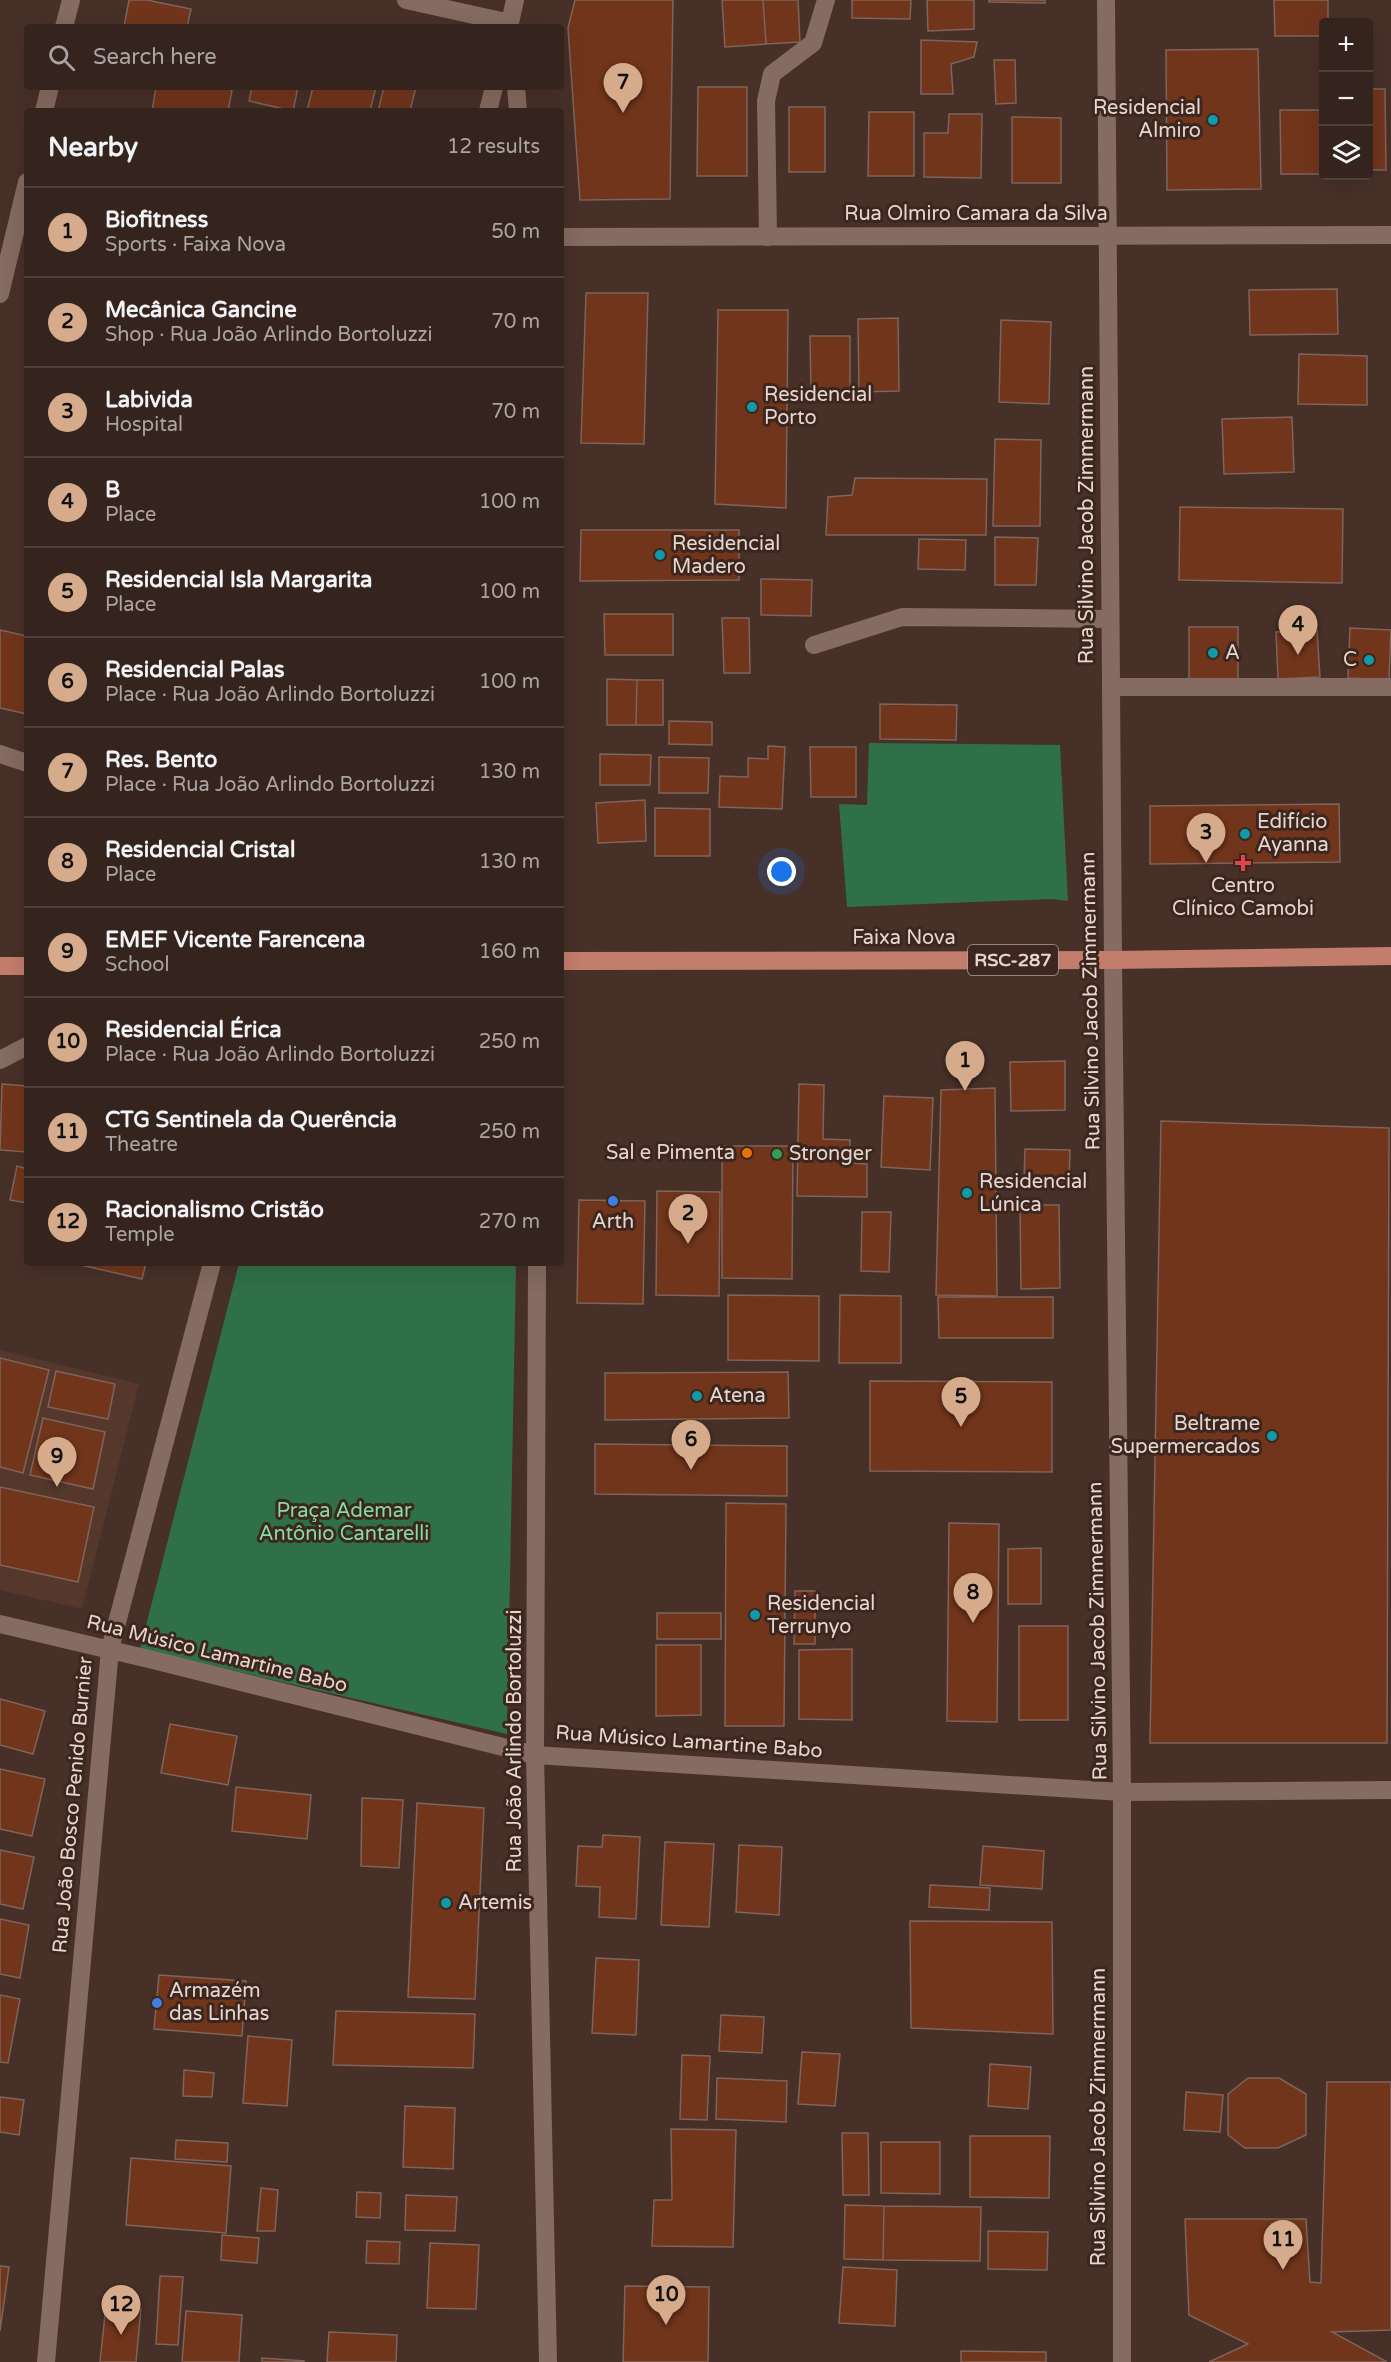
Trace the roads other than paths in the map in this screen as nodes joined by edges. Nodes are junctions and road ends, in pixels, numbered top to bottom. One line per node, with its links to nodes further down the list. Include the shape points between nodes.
1 (71, 0): 6 (street)
2 (406, 0): 7 (street)
3 (515, 0): 8 (street)
4 (826, 0): 19 (street, via 813,43 772,74 766,101)
5 (1106, 0): 17 (street, Rua Silvino Jacob Zimmermann)
6 (65, 24)
7 (502, 24)
8 (510, 24)
9 (49, 90): 12 (street)
10 (493, 90): 13 (street)
11 (516, 90): 14 (street)
12 (45, 108)
13 (489, 108)
14 (518, 108)
15 (24, 194): 20 (street)
16 (1391, 235): 17 (street, Rua Olmiro Camara da Silva)
17 (1108, 236): 19 (street, Rua Olmiro Camara da Silva); 21 (street, Rua Silvino Jacob Zimmermann)
18 (564, 237): 19 (street, Rua Olmiro Camara da Silva)
19 (768, 237)
20 (0, 294)
21 (1110, 619): 22 (street, via 902,617); 23 (street, Rua Silvino Jacob Zimmermann)
22 (814, 645)
23 (1111, 687): 24 (street); 28 (street, Rua Silvino Jacob Zimmermann)
24 (1390, 687)
25 (0, 754): 26 (street)
26 (24, 761)
27 (1391, 956): 28 (highway, Faixa Nova / RSC-287)
28 (1113, 960): 29 (highway, Faixa Nova / RSC-287); 40 (street, Rua Silvino Jacob Zimmermann)
29 (564, 961)
30 (0, 966): 31 (highway)
31 (24, 966)
32 (24, 1048): 33 (street)
33 (0, 1060)
34 (211, 1266): 37 (street, Rua João Bosco Penido Burnier)
35 (537, 1266): 38 (street, Rua João Arlindo Bortoluzzi)
36 (0, 1624): 37 (street, Rua Músico Lamartine Babo)
37 (110, 1649): 38 (street, Rua Músico Lamartine Babo); 41 (street, Rua João Bosco Penido Burnier)
38 (536, 1755): 40 (street, Rua Músico Lamartine Babo); 42 (street, Rua João Arlindo Bortoluzzi)
39 (1391, 1790): 40 (street, Rua Músico Lamartine Babo)
40 (1122, 1792): 43 (street, Rua Silvino Jacob Zimmermann)
41 (46, 2362)
42 (548, 2362)
43 (1122, 2362)

